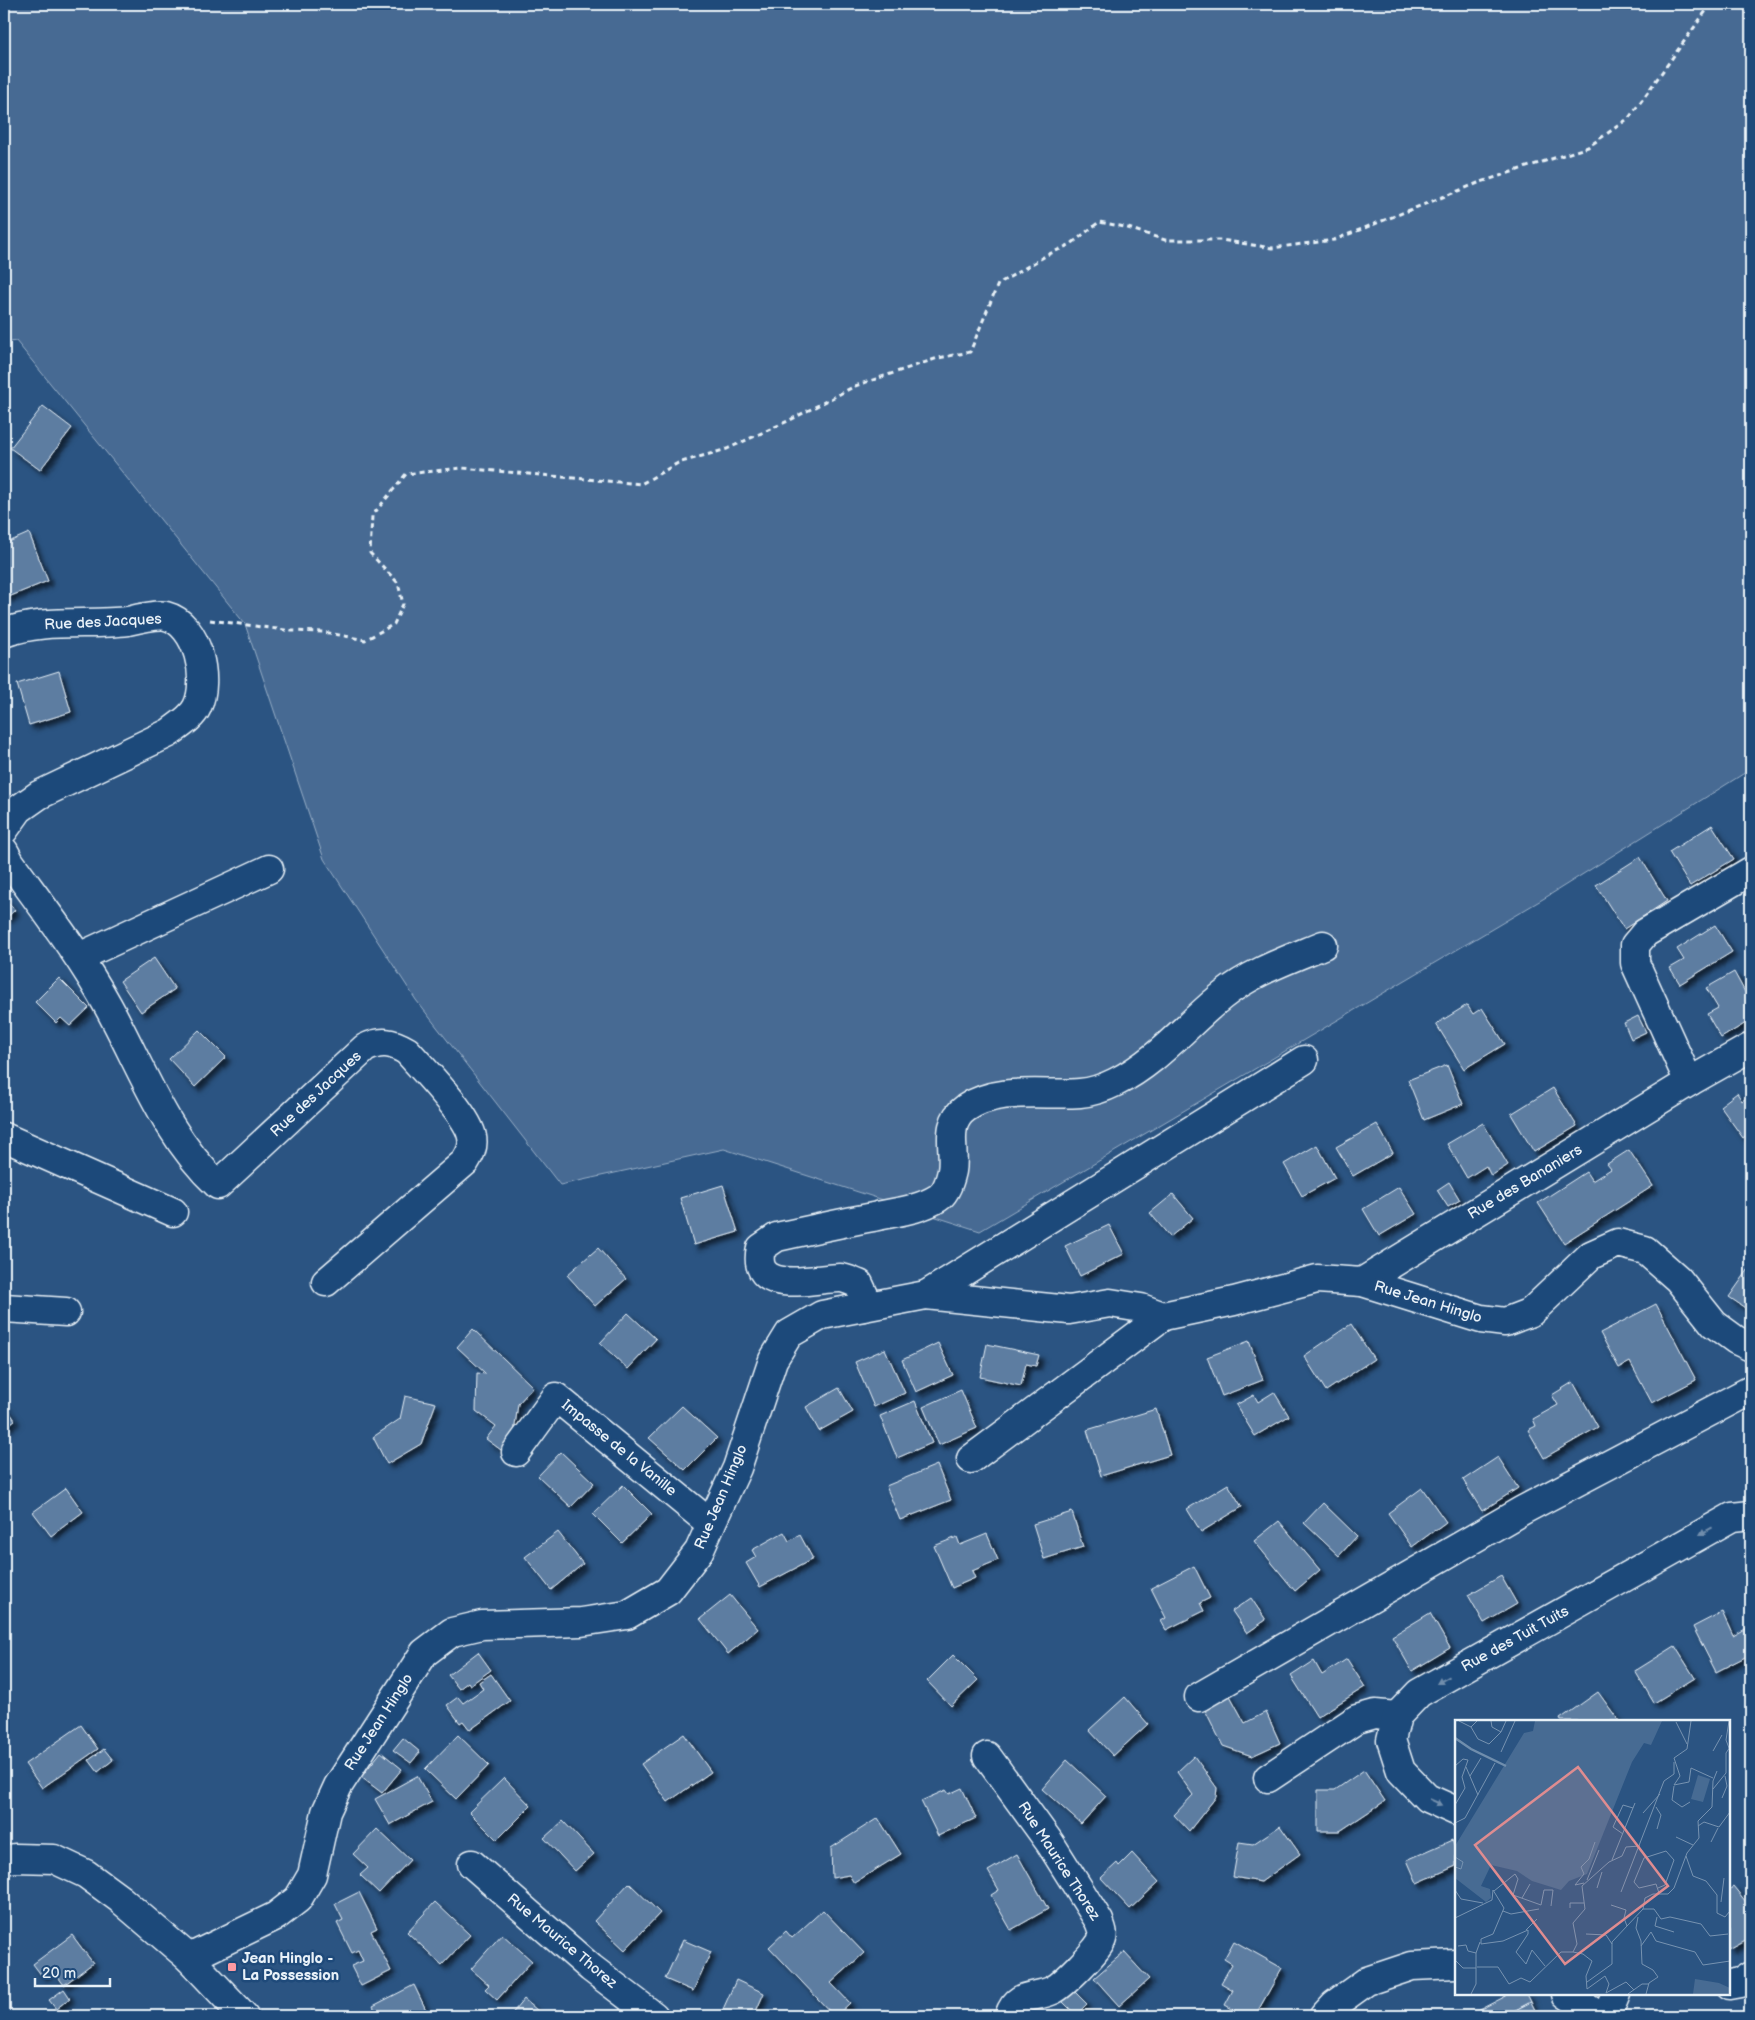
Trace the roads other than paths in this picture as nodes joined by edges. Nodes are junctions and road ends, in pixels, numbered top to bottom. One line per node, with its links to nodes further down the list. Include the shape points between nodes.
1 (4, 633): 2 (street, Rue des Jacques, via 19,627 105,624 165,615 189,634 198,651 202,686 197,708 169,733 39,795 19,809)
2 (4, 830)
3 (4, 851): 7 (street, Rue des Jacques)
4 (269, 868): 7 (street)
5 (1751, 872): 10 (street, via 1645,933 1635,945 1635,962)
6 (1323, 946): 16 (street, via 1255,973 1118,1081 1081,1093 1013,1093 967,1107 955,1120 951,1133 952,1170 947,1188 940,1197 916,1208 777,1236 761,1248 758,1260 761,1269 774,1280 795,1282 842,1278 859,1284 864,1297)
7 (79, 957): 13 (street, Rue des Jacques, via 168,1123 200,1168 218,1185 374,1043 396,1044 407,1051 456,1107 472,1134 471,1152 465,1162)
8 (1751, 1047): 10 (street, Rue des Bananiers)
9 (1304, 1060): 15 (street)
10 (1688, 1082): 14 (street, Rue des Bananiers)
11 (4, 1137): 12 (street)
12 (173, 1212)
13 (326, 1282)
14 (1362, 1282): 19 (street, Rue Jean Hinglo, via 1317,1280); 20 (street, Rue Jean Hinglo, via 1481,1319 1505,1322 1531,1312 1591,1255 1618,1243 1645,1250 1678,1279 1714,1324)
15 (926, 1294): 16 (street, Rue Jean Hinglo); 19 (street, Rue Jean Hinglo, via 1069,1310 1110,1303 1141,1308)
16 (862, 1307): 25 (street, Rue Jean Hinglo, via 822,1315 789,1334 773,1360 737,1468)
17 (4, 1308): 18 (street)
18 (66, 1312)
19 (1163, 1316): 23 (street, Rue Jean Hinglo)
20 (1751, 1347)
21 (1751, 1390): 26 (street, via 1523,1510)
22 (516, 1452): 25 (street, Impasse de la Vanille, via 556,1397)
23 (970, 1459)
24 (1751, 1515): 27 (street, Rue des Tuit Tuits, one-way to 27, via 1732,1517 1428,1688)
25 (712, 1524): 33 (street, Rue Jean Hinglo, via 699,1551 668,1591 627,1615 581,1622 482,1625 452,1632 424,1653 338,1786 326,1812 312,1875 298,1899 276,1916)
26 (1199, 1697)
27 (1398, 1716): 29 (street, via 1375,1714 1357,1719); 30 (street, Rue des Tuit Tuits, one-way to 30, via 1391,1740 1401,1771 1427,1798)
28 (987, 1756): 41 (street, Rue Maurice Thorez, via 1050,1843 1099,1920 1103,1932 1094,1953 1054,1990 1018,2000)
29 (1268, 1778)
30 (1455, 1811)
31 (4, 1860): 33 (street, via 54,1859 86,1874)
32 (472, 1864): 40 (street, Rue Maurice Thorez, via 591,1968)
33 (189, 1958): 39 (street)
34 (1455, 1964): 42 (street, via 1412,1966 1367,1981)
35 (1751, 1976): 36 (street)
36 (1730, 1985)
37 (1568, 1995): 43 (street)
38 (1616, 1995): 44 (street)
39 (244, 2016)
40 (654, 2016)
41 (1010, 2016)
42 (1324, 2016)
43 (1599, 2016)
44 (1606, 2016)

